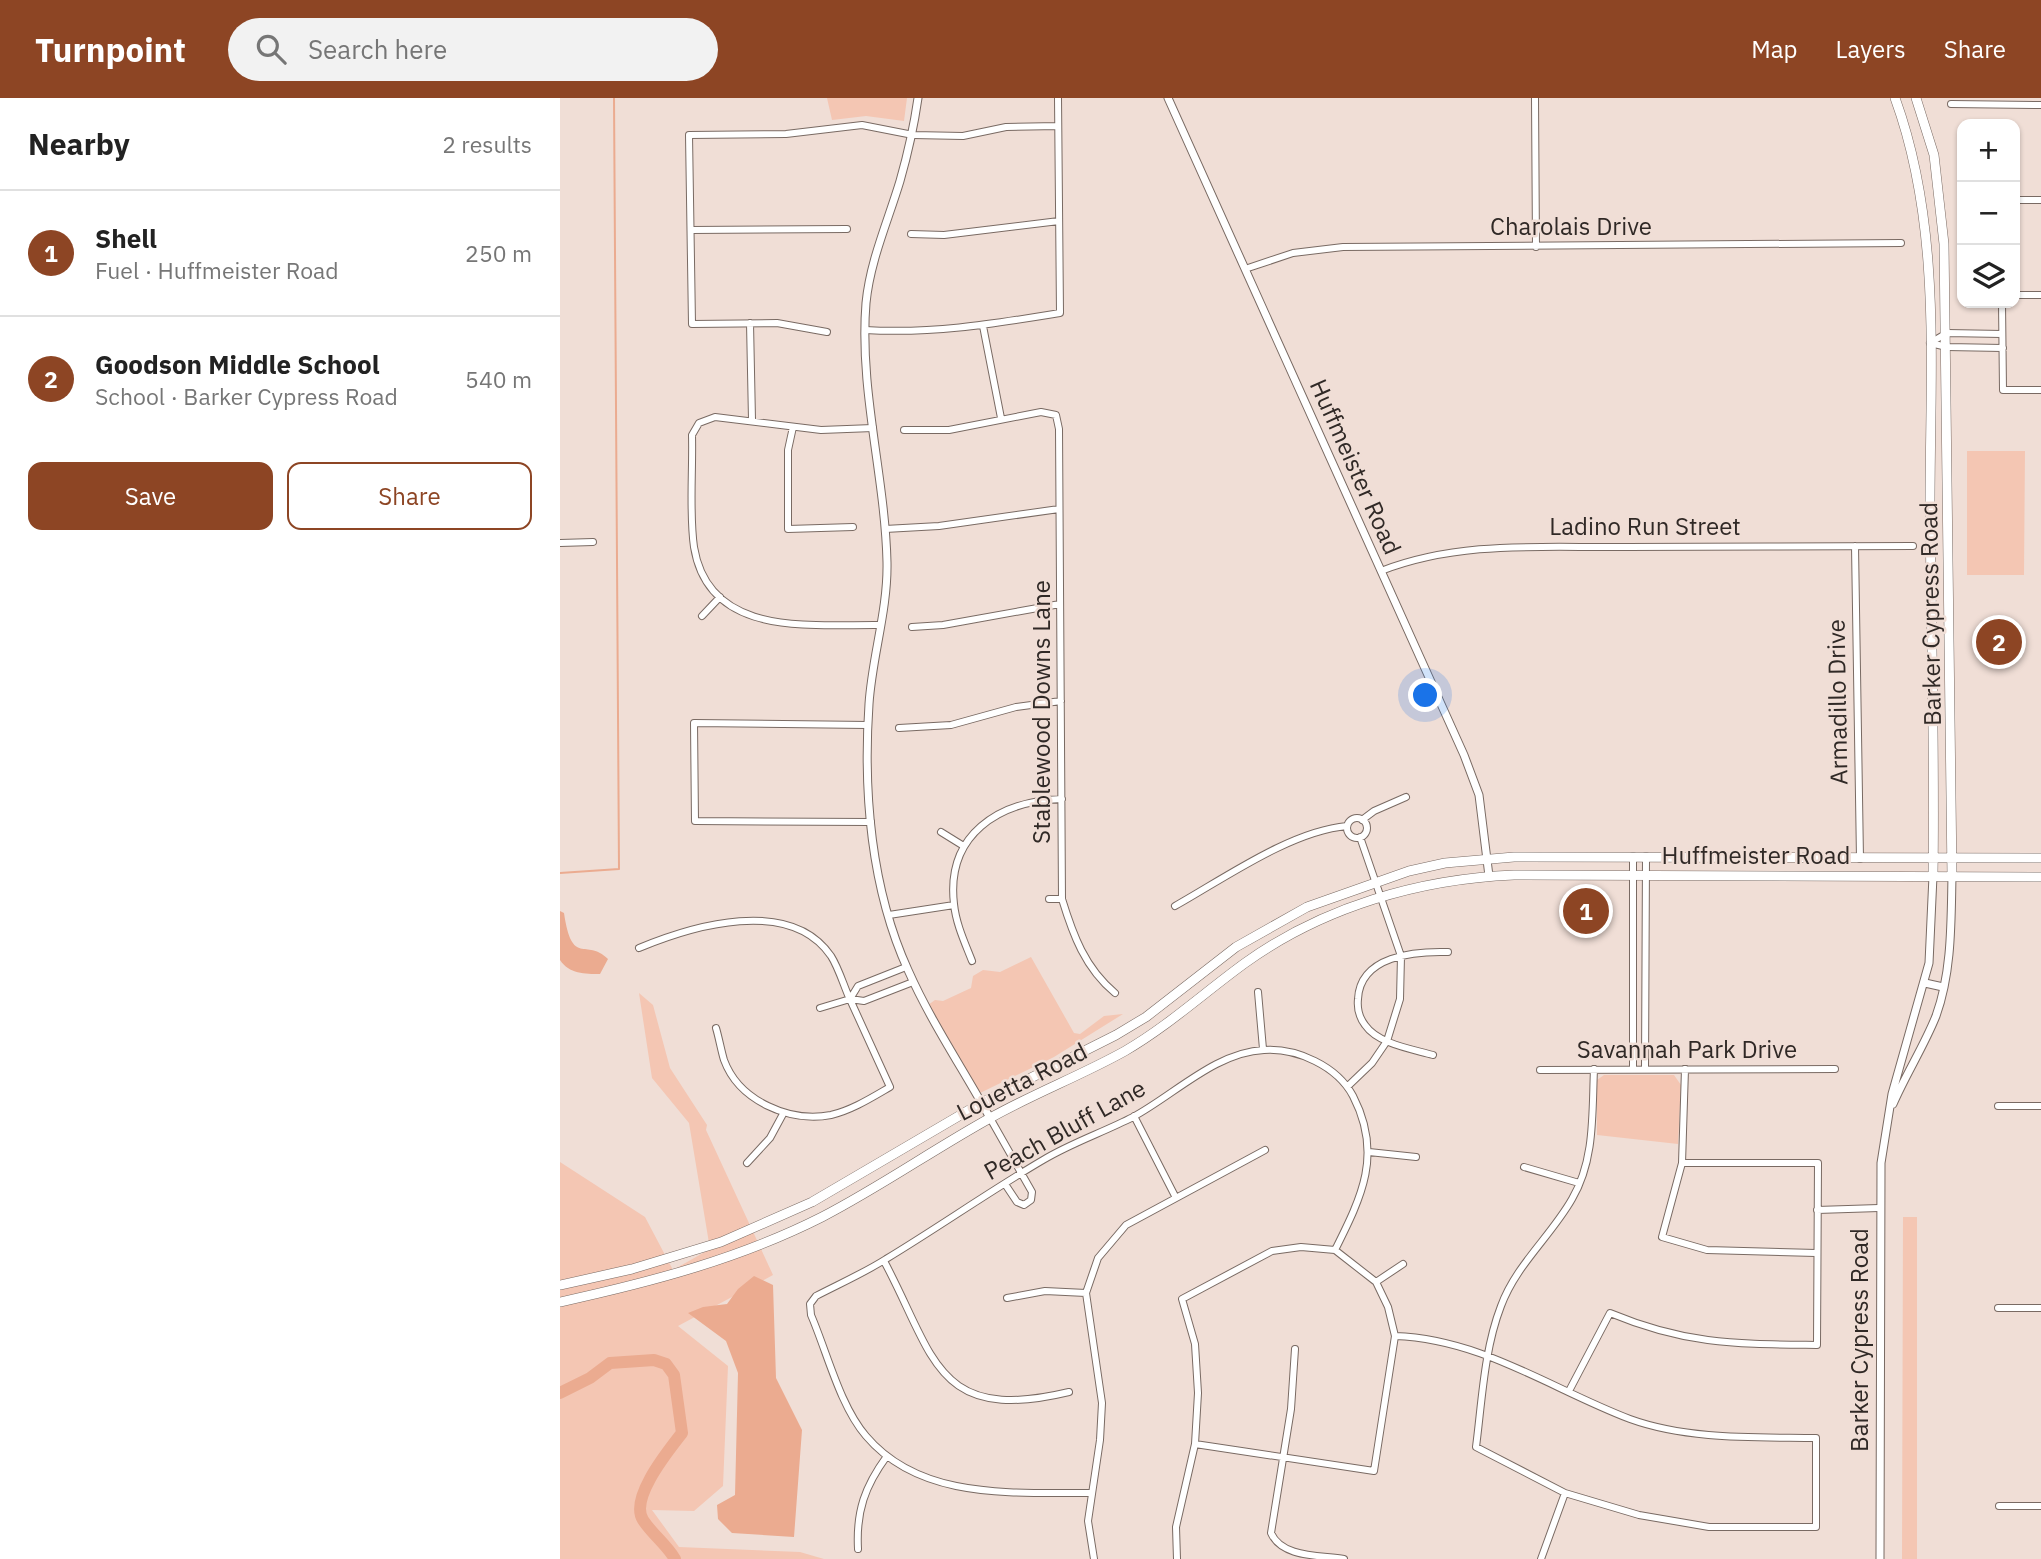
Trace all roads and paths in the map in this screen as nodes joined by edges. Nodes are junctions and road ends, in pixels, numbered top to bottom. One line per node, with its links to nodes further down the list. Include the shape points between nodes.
1 (918, 98): 10 (street)
2 (1058, 98): 9 (street)
3 (1168, 98): 19 (street, Huffmeister Road)
4 (1535, 98): 18 (street)
5 (1895, 98): 29 (main road, Barker Cypress Road, via 1912,144 1922,195)
6 (1916, 98): 27 (main road, Barker Cypress Road, via 1941,193)
7 (1951, 104): 8 (street)
8 (2041, 105)
9 (1058, 126): 10 (street, via 1006,127 963,136); 13 (street)
10 (913, 135): 15 (street, via 862,125 786,134 690,135); 25 (street, via 881,236 866,301)
11 (2020, 200): 12 (street)
12 (2041, 200)
13 (1059, 221): 16 (street, via 944,235); 24 (street, via 1059,313)
14 (847, 229): 15 (street)
15 (691, 230): 23 (street, via 692,324)
16 (911, 234)
17 (1901, 243): 18 (street, Charolais Drive)
18 (1536, 247): 19 (street, Charolais Drive, via 1325,248)
19 (1245, 269): 45 (street, Huffmeister Road)
20 (2020, 295): 21 (street)
21 (2041, 295)
22 (2002, 308): 28 (street)
23 (750, 323): 26 (street); 34 (street)
24 (983, 326): 25 (street, via 918,333); 33 (street)
25 (865, 330): 36 (street)
26 (827, 331)
27 (1947, 333): 28 (street); 29 (street); 30 (main road, Barker Cypress Road)
28 (2002, 334): 31 (street)
29 (1930, 342): 30 (street); 46 (main road, Barker Cypress Road)
30 (1947, 347): 31 (street); 47 (main road, Barker Cypress Road)
31 (2003, 348): 32 (street, via 2003,390)
32 (2041, 390)
33 (1001, 418): 37 (street, via 948,430); 38 (street, Stablewood Downs Lane, via 1041,412 1056,415)
34 (752, 420): 35 (street); 48 (street, via 715,417 699,423 692,435 694,548 712,590)
35 (793, 427): 36 (street); 39 (street, via 788,450 788,529)
36 (873, 428): 40 (street)
37 (904, 430)
38 (1059, 509): 40 (street); 49 (street, Stablewood Downs Lane)
39 (853, 527)
40 (885, 529): 51 (street, via 887,566)
41 (593, 542): 42 (street)
42 (560, 543)
43 (1855, 546): 44 (street, Ladino Run Street); 45 (street, Ladino Run Street, via 1514,545 1447,552); 72 (street, Armadillo Drive)
44 (1913, 546)
45 (1381, 571): 68 (street, Huffmeister Road, via 1474,780)
46 (1931, 594): 47 (main road); 54 (main road, Barker Cypress Road)
47 (1950, 594): 55 (main road, Barker Cypress Road)
48 (720, 597): 50 (street); 51 (street, via 758,620)
49 (1060, 604): 52 (street); 53 (street, Stablewood Downs Lane)
50 (702, 616)
51 (881, 625): 56 (street)
52 (912, 627)
53 (1061, 701): 57 (street, via 1016,707 951,725); 59 (street, Stablewood Downs Lane)
54 (1932, 724): 55 (main road); 69 (main road, Barker Cypress Road)
55 (1952, 724): 70 (main road, Barker Cypress Road)
56 (868, 725): 61 (street); 61 (street, via 694,723 695,821)
57 (899, 728)
58 (1406, 797): 60 (street)
59 (1062, 799): 65 (street, via 1011,806 981,825); 82 (street, Stablewood Downs Lane)
60 (1362, 820): 62 (street, via 1353,819); 64 (street, via 1367,828)
61 (871, 822): 85 (street)
62 (1347, 826): 64 (street, via 1349,835); 84 (street, via 1329,828 1281,848)
63 (942, 832): 65 (street)
64 (1360, 837): 79 (street)
65 (962, 845): 83 (street, via 953,877)
66 (1633, 856): 67 (main road, Huffmeister Road); 68 (main road, Huffmeister Road); 73 (street)
67 (1646, 856): 72 (main road, Huffmeister Road); 74 (street)
68 (1488, 858): 75 (street, Huffmeister Road); 79 (main road, Louetta Road)
69 (1934, 858): 70 (main road, Huffmeister Road); 72 (main road, Huffmeister Road); 76 (main road, Barker Cypress Road)
70 (1952, 858): 71 (main road, Huffmeister Road); 77 (main road, Barker Cypress Road)
71 (2041, 858)
72 (1860, 859)
73 (1632, 874): 74 (main road, Huffmeister Road); 75 (main road, Huffmeister Road); 94 (street)
74 (1646, 875): 76 (main road, Huffmeister Road); 93 (street)
75 (1489, 876): 80 (main road, Louetta Road)
76 (1933, 876): 77 (main road, Huffmeister Road); 96 (street, Barker Cypress Road, via 1932,940)
77 (1952, 876): 78 (main road, Huffmeister Road); 97 (street, Barker Cypress Road)
78 (2041, 877)
79 (1375, 880): 80 (street); 86 (main road, Louetta Road, via 1307,907)
80 (1381, 897): 89 (street); 91 (main road, Louetta Road, via 1315,923)
81 (1049, 899): 82 (street)
82 (1062, 899): 99 (street, Stablewood Downs Lane, via 1084,959)
83 (954, 905): 85 (street); 90 (street)
84 (1175, 906)
85 (889, 915): 92 (street)
86 (1236, 947): 91 (main road); 103 (main road, Louetta Road)
87 (639, 948): 100 (street, via 707,925 788,924 810,936 831,956)
88 (1448, 952): 89 (street)
89 (1401, 956): 104 (street, via 1400,999); 104 (street, via 1368,972 1358,989 1357,1008 1365,1026)
90 (972, 961)
91 (1247, 962): 106 (main road, Louetta Road)
92 (906, 967): 95 (street); 100 (street, via 858,986)
93 (1645, 969): 94 (street); 110 (street)
94 (1634, 970): 109 (street)
95 (913, 982): 100 (street, via 864,1001); 115 (street)
96 (1925, 983): 97 (street); 121 (street, Barker Cypress Road)
97 (1943, 987): 121 (street, Barker Cypress Road, via 1930,1029)
98 (1258, 992): 105 (street)
99 (1115, 993)
100 (850, 999): 101 (street); 118 (street, via 890,1087 831,1115)
101 (820, 1008)
102 (716, 1028): 118 (street, via 725,1061 737,1082)
103 (1116, 1035): 106 (main road); 115 (main road, Louetta Road)
104 (1387, 1041): 107 (street); 114 (street)
105 (1263, 1049): 114 (street, Peach Bluff Lane, via 1295,1052); 119 (street, Peach Bluff Lane, via 1229,1058)
106 (1125, 1051): 120 (main road, Louetta Road)
107 (1433, 1055)
108 (1594, 1069): 109 (street, Savannah Park Drive); 113 (street, Savannah Park Drive); 129 (street, via 1591,1141)
109 (1633, 1069): 110 (street, Savannah Park Drive)
110 (1645, 1069): 111 (street, Savannah Park Drive)
111 (1685, 1069): 112 (street, Savannah Park Drive); 126 (street)
112 (1835, 1069)
113 (1540, 1070)
114 (1348, 1086): 123 (street, via 1366,1126)
115 (981, 1103): 120 (street); 139 (main road, Louetta Road, via 857,1178 763,1225 680,1255)
116 (1998, 1106): 117 (street)
117 (2041, 1106)
118 (783, 1114): 125 (street, via 770,1139)
119 (1134, 1116): 128 (street, Peach Bluff Lane); 131 (street)
120 (990, 1118): 128 (street); 142 (main road, Louetta Road, via 866,1193 772,1240 676,1274)
121 (1886, 1121): 132 (street, Barker Cypress Road)
122 (1265, 1150): 131 (street)
123 (1370, 1152): 124 (street); 134 (street, via 1356,1208)
124 (1416, 1157)
125 (747, 1163)
126 (1682, 1163): 133 (street, via 1818,1163); 135 (street, via 1662,1237 1707,1250)
127 (1524, 1167): 129 (street)
128 (1022, 1172): 130 (street, Peach Bluff Lane); 130 (street, via 1032,1192 1024,1205)
129 (1579, 1183): 147 (street, via 1501,1305)
130 (1005, 1184): 136 (street, Peach Bluff Lane)
131 (1176, 1198): 140 (street, via 1126,1225 1098,1258)
132 (1879, 1208): 133 (street); 162 (street, Barker Cypress Road)
133 (1817, 1210): 135 (street)
134 (1335, 1250): 138 (street); 150 (street, via 1301,1247 1272,1251 1182,1299 1195,1344)
135 (1816, 1253): 148 (street, via 1818,1345 1688,1340 1610,1313)
136 (884, 1261): 149 (street, via 923,1346 947,1379 1000,1400 1036,1400); 151 (street, Peach Bluff Lane, via 816,1296 810,1304 845,1402 865,1435)
137 (1403, 1264): 138 (street)
138 (1376, 1282): 145 (street)
139 (560, 1285)
140 (1086, 1293): 141 (street, via 1045,1291); 153 (street, via 1102,1403)
141 (1007, 1298)
142 (560, 1302)
143 (1998, 1307): 144 (street)
144 (2041, 1308)
145 (1395, 1336): 147 (street, via 1426,1337); 152 (street, via 1374,1471)
146 (1295, 1349): 152 (street)
147 (1488, 1355): 148 (street); 154 (street, via 1476,1447)
148 (1569, 1391): 154 (street, via 1632,1419 1680,1430 1816,1438 1816,1527 1709,1527 1639,1515)
149 (1069, 1392)
150 (1195, 1444): 152 (street); 159 (street, via 1176,1527)
151 (887, 1456): 153 (street, via 922,1478 956,1487); 157 (street, via 862,1496)
152 (1283, 1458): 160 (street, via 1271,1533 1276,1544)
153 (1091, 1493): 158 (street, via 1088,1521)
154 (1565, 1493): 161 (street)
155 (1999, 1506): 156 (street)
156 (2041, 1506)
157 (858, 1549)
158 (1094, 1559)
159 (1177, 1559)
160 (1344, 1559)
161 (1541, 1559)
162 (1880, 1559)

